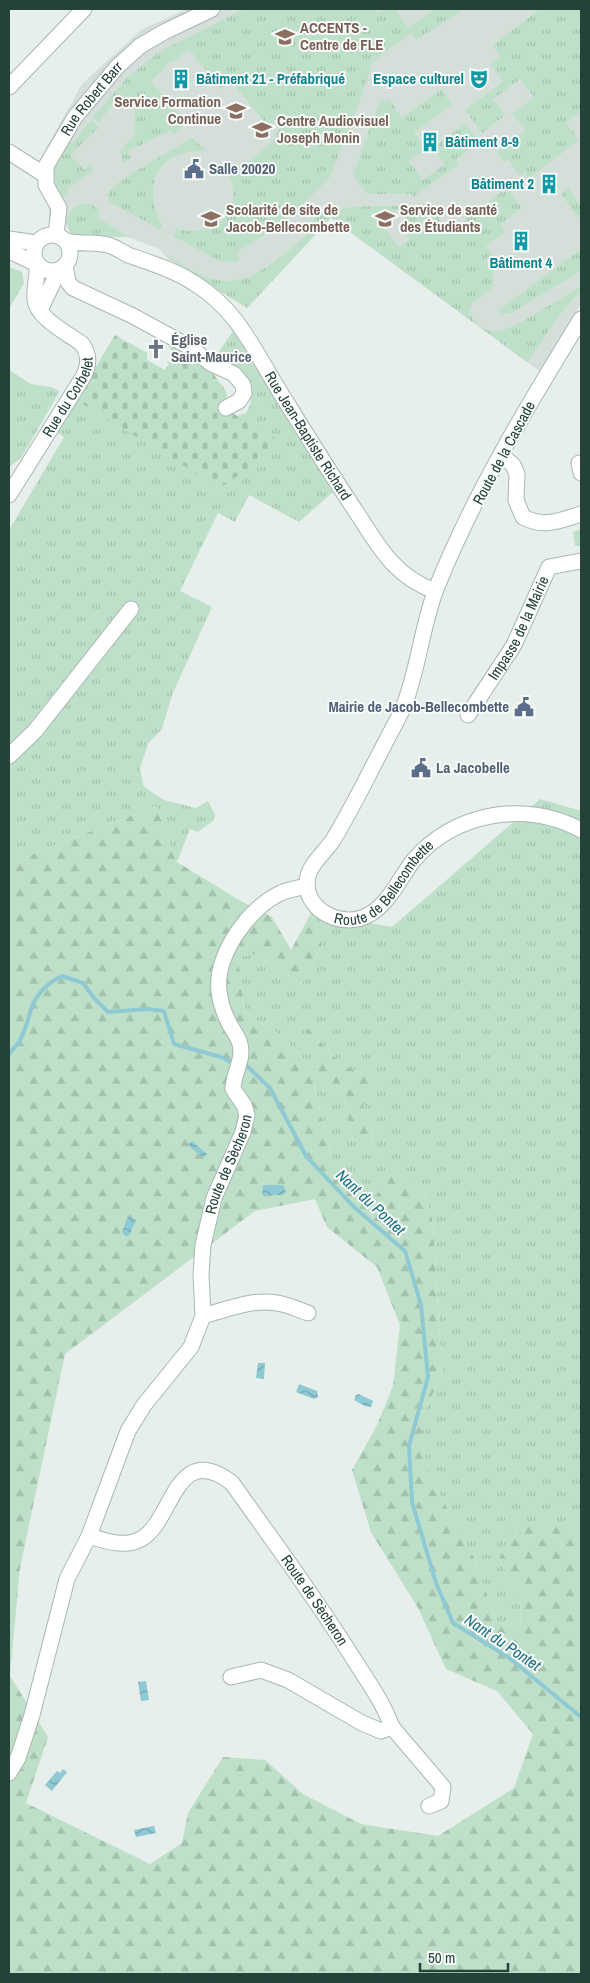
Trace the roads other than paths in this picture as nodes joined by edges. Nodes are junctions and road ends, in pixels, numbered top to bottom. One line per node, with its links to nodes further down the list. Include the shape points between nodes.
1 (84, 9): 3 (street)
2 (212, 9): 5 (street, Rue Robert Barr, via 140,46 117,67 75,117 46,166)
3 (10, 83)
4 (9, 152): 5 (street)
5 (45, 176): 6 (street, via 46,185 59,208)
6 (61, 238): 8 (street, via 43,236); 10 (street, Rue Jean-Baptiste Richard, via 80,244 112,246); 12 (street, via 70,254)
7 (9, 239): 8 (street)
8 (36, 243): 11 (street, via 33,254)
9 (9, 250): 11 (street)
10 (127, 254): 12 (street, Rue Jean-Baptiste Richard, via 88,254); 20 (street, Rue Jean-Baptiste Richard, via 195,283 233,316 386,557 410,579)
11 (37, 264): 12 (street, via 51,271); 13 (street, via 35,300)
12 (62, 268): 13 (street); 15 (street, via 68,282 79,292 133,316 234,374 243,385 244,393 239,401)
13 (40, 310): 17 (street, Rue du Corbelet, via 48,320 82,344 86,350 87,370)
14 (581, 319): 16 (street, Route de la Cascade)
15 (226, 408)
16 (501, 455): 18 (street, via 513,465 517,474 516,500 523,517 540,524); 20 (street, Route de la Cascade)
17 (9, 495)
18 (581, 514)
19 (581, 561): 22 (street, Impasse de la Mairie, via 549,567 514,646)
20 (436, 591): 25 (street, via 406,700 332,842 309,872)
21 (132, 610): 23 (street, via 35,731)
22 (468, 715)
23 (9, 756)
24 (581, 830): 25 (street, Route de Bellecombette, via 548,817 527,814 505,814 466,823 448,831 424,850 373,913 360,920 344,921 330,917 320,910)
25 (307, 886): 27 (street, Route de Sècheron, via 281,893 263,905 241,927 221,966 219,991 227,1019 240,1044 233,1089 247,1115 243,1132 214,1198 203,1245)
26 (308, 1313): 27 (street, via 280,1303 263,1302)
27 (204, 1316): 28 (street, Route de Sècheron, via 191,1347 144,1405 128,1431)
28 (89, 1536): 30 (street, Route de Sècheron, via 128,1544 142,1539 153,1528 186,1477 194,1472 218,1472 232,1483 294,1570 387,1712); 31 (street, Route de Sècheron, via 67,1579 32,1715 18,1758)
29 (232, 1677): 30 (street, via 261,1670 288,1680 381,1731)
30 (392, 1727): 32 (street, Route de Sècheron, via 443,1787 441,1801)
31 (9, 1773)
32 (430, 1806)

